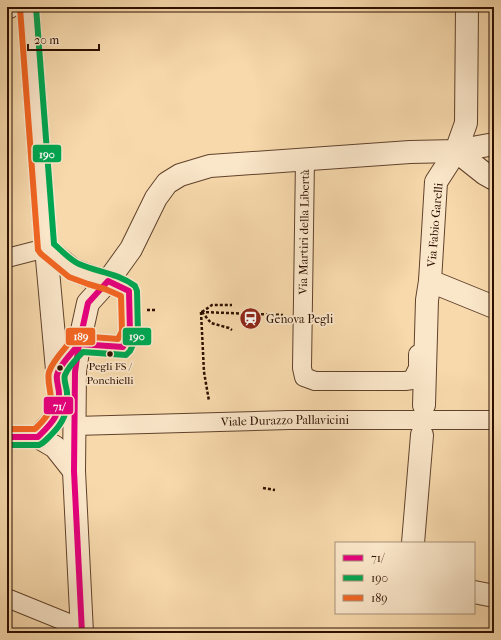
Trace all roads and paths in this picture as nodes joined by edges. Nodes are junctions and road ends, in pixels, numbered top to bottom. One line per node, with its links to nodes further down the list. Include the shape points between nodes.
1 (28, 7): 7 (street)
2 (467, 7): 4 (street, via 466,123)
3 (494, 144): 4 (street, Via Martiri della Libertà)
4 (456, 150): 5 (street, Via Martiri della Libertà); 6 (street); 10 (street, Via Fabio Garelli, via 436,182)
5 (305, 159): 9 (street, Via Martiri della Libertà, via 210,166 180,175 167,183 156,198 131,249); 10 (street, Via Martiri della Libertà, via 302,368 304,377 315,381 412,380 418,368 419,291)
6 (494, 179)
7 (46, 248): 8 (street); 9 (street, via 73,270); 19 (street)
8 (7, 258)
9 (108, 281): 18 (street, Via Martiri della Libertà, via 88,303); 18 (lane, via 129,291 130,333 123,347)
10 (430, 281): 12 (street, Via Fabio Garelli); 21 (street, Via Fabio Garelli, via 427,300)
11 (232, 305): 15 (path, via 212,305)
12 (494, 307)
13 (146, 310): 14 (path)
14 (155, 310)
15 (201, 312): 16 (path); 17 (path, via 211,323); 20 (path, via 204,372)
16 (290, 316)
17 (232, 330)
18 (79, 344): 19 (lane); 23 (street, Via Martiri della Libertà, via 75,372)
19 (57, 373): 26 (street, via 59,409 54,420)
20 (210, 402)
21 (424, 405)
22 (494, 420): 23 (street, Viale Durazzo Pallavicini, via 289,420)
23 (75, 426): 27 (street, Via Martiri della Libertà)
24 (422, 435): 30 (street)
25 (7, 437): 26 (street)
26 (38, 437): 27 (street, via 55,447)
27 (74, 471): 34 (street, Via Martiri della Libertà)
28 (263, 488): 29 (path)
29 (276, 490)
30 (413, 542)
31 (475, 592): 32 (street)
32 (494, 596)
33 (7, 598): 34 (street)
34 (82, 631)

